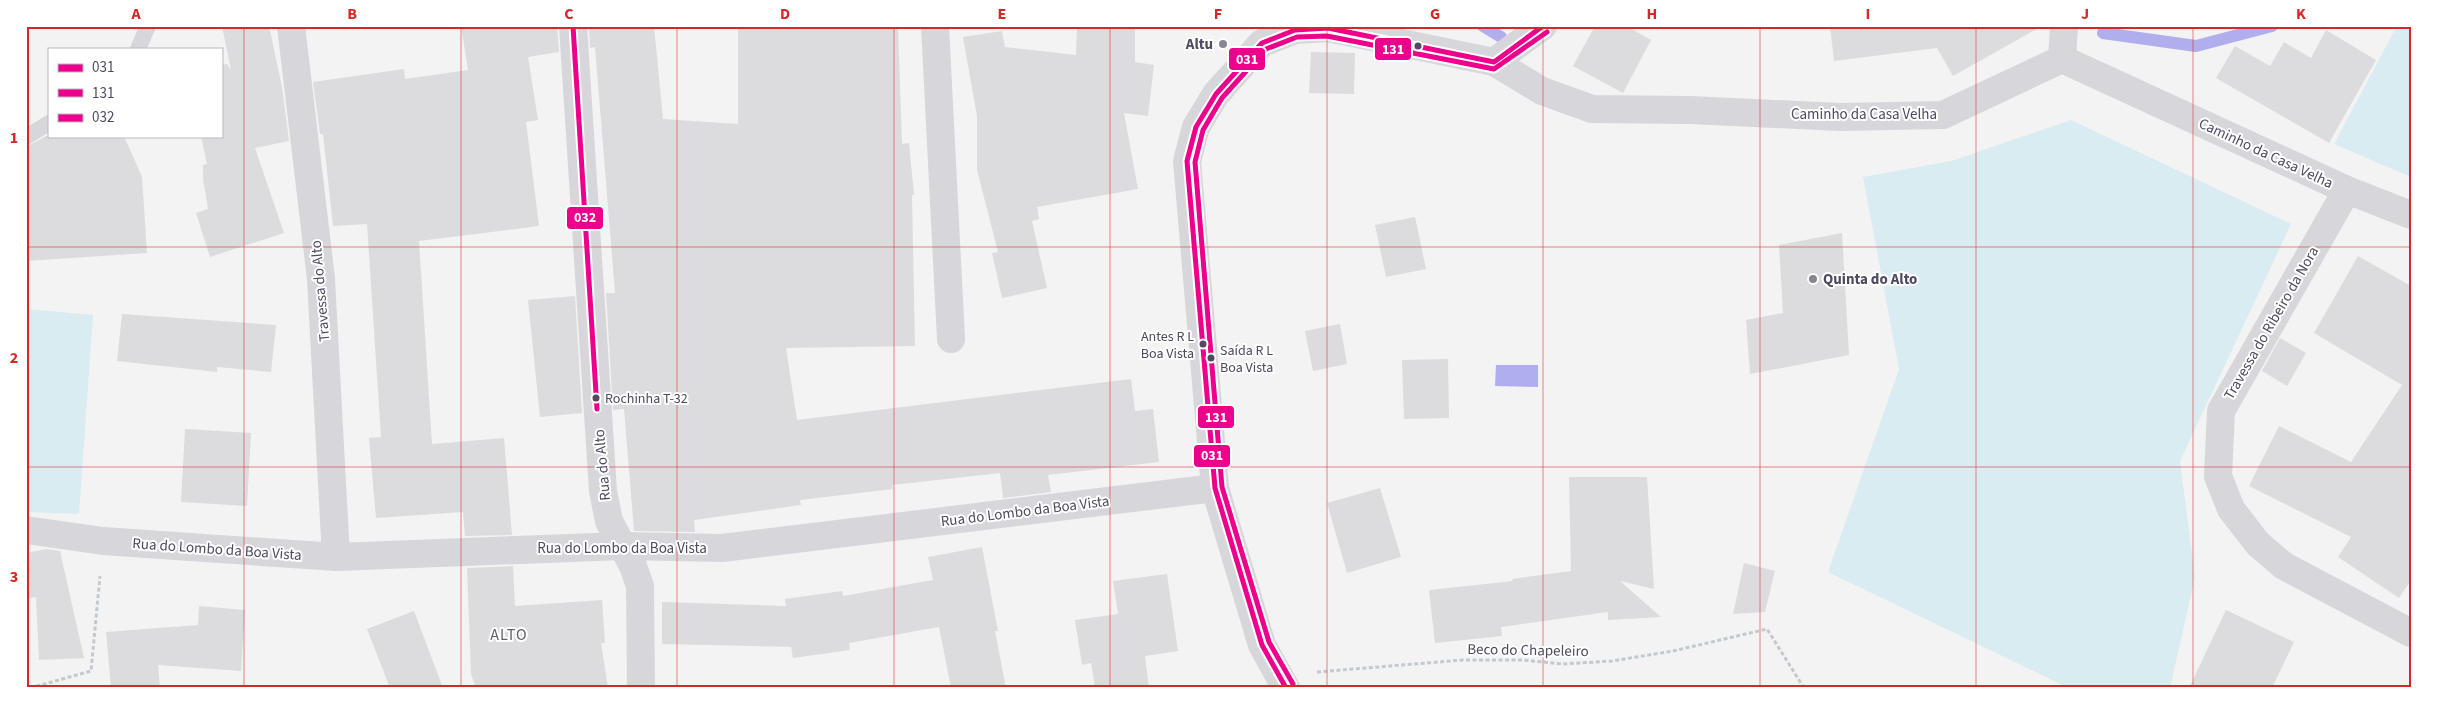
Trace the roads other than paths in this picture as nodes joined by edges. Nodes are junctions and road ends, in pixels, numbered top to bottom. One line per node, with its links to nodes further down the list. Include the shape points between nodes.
1 (148, 26): 8 (lane)
2 (291, 26): 19 (street, Travessa do Alto, via 320,279)
3 (574, 26): 18 (street, Rua do Alto, via 602,491 608,521)
4 (934, 26): 15 (street)
5 (1543, 26): 10 (street)
6 (2064, 26): 9 (street)
7 (1254, 34): 10 (street, Caminho da Casa Velha, via 1328,28); 16 (street, via 1196,127 1187,161)
8 (138, 48)
9 (2062, 60): 10 (street, Caminho da Casa Velha, via 1943,115 1840,117 1592,109 1542,91); 13 (street, Caminho da Casa Velha)
10 (1494, 62)
11 (48, 124): 12 (lane)
12 (26, 137)
13 (2347, 190): 14 (street, Caminho da Casa Velha); 20 (street, Travessa do Ribeiro da Nora, via 2222,411 2218,476 2231,509 2258,544 2284,566)
14 (2411, 215)
15 (951, 339)
16 (1215, 488): 18 (street, Rua do Lombo da Boa Vista, via 722,548); 21 (street, via 1262,645)
17 (26, 530): 19 (street, Rua do Lombo da Boa Vista, via 102,541)
18 (622, 546): 19 (street, Rua do Lombo da Boa Vista); 22 (street, Rua do Alto, via 640,586)
19 (336, 557)
20 (2411, 634)
21 (1281, 680)
22 (642, 688)

